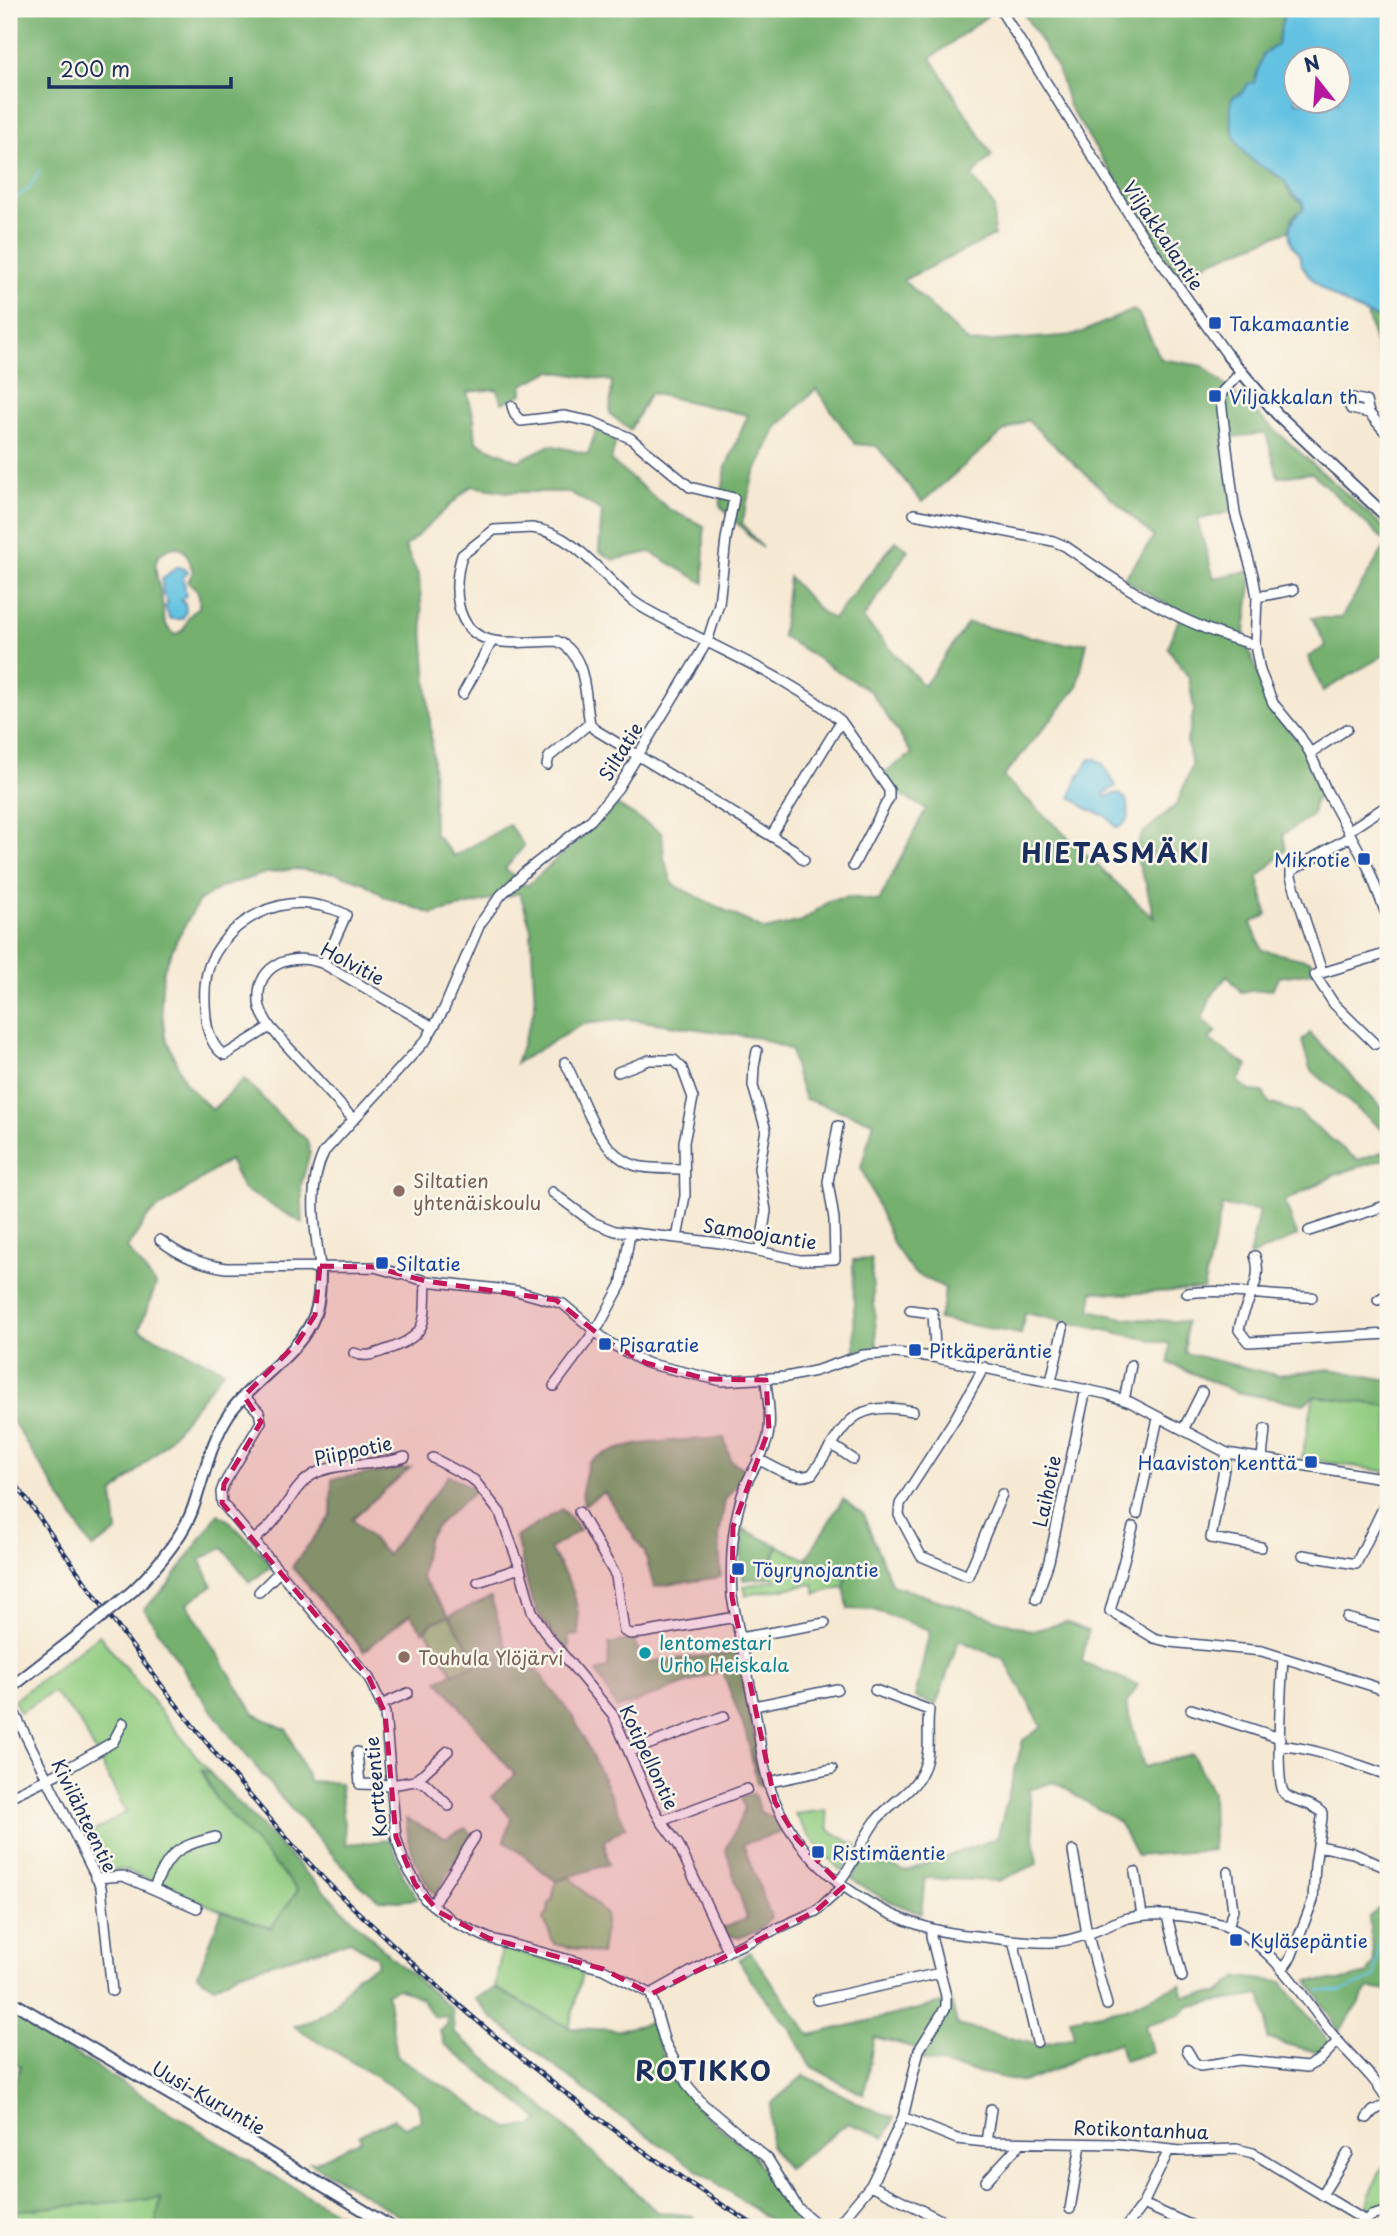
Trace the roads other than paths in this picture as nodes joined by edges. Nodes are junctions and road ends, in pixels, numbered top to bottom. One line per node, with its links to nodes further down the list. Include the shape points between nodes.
1 (1000, 9): 2 (street, Viljakkalantie, via 1142,235)
2 (1228, 356): 3 (main road, Viljakkalantie)
3 (1241, 372): 8 (main road, Viljakkalantie, via 1286,422); 10 (street, via 1222,392 1221,401 1235,513)
4 (513, 406): 12 (street, Siltatie, via 521,421 576,417 619,433 690,487 734,498 719,604)
5 (1369, 414): 6 (street)
6 (1388, 435)
7 (914, 514): 13 (street, via 1053,541 1186,622)
8 (1388, 518)
9 (1293, 590): 10 (street)
10 (1257, 597): 13 (street)
11 (492, 641): 12 (street, via 461,618 457,604 462,555 494,530 532,528 560,537 628,597); 14 (street); 16 (street, via 565,645 581,667)
12 (707, 642): 15 (street, via 790,685); 19 (street, Siltatie)
13 (1255, 645): 18 (street, via 1259,671 1273,703)
14 (463, 694)
15 (841, 721): 23 (street); 25 (street, via 889,790)
16 (590, 723): 19 (street); 20 (street, via 549,757)
17 (1347, 729): 18 (street)
18 (1310, 753): 22 (street)
19 (638, 755): 23 (street); 32 (street, Siltatie, via 591,820 525,872 489,910)
20 (547, 765)
21 (1388, 805): 22 (street)
22 (1350, 833): 26 (street); 30 (street, via 1292,872)
23 (771, 836): 24 (street)
24 (804, 860)
25 (853, 866)
26 (1384, 895): 27 (street)
27 (1388, 919)
28 (1388, 953): 30 (street)
29 (324, 964): 31 (street, Holvitie, via 296,958 270,971 261,983 258,1000); 31 (street, via 346,915 340,911 292,903 250,917 229,936 211,960 204,994 206,1024 214,1044 225,1055); 32 (street, Holvitie)
30 (1318, 974): 33 (street, via 1334,1004)
31 (270, 1027): 37 (street, Holvitie)
32 (433, 1027): 37 (street, Siltatie)
33 (1375, 1044)
34 (757, 1051): 46 (street, via 753,1086 766,1130 759,1168 766,1211)
35 (565, 1062): 39 (street, via 595,1129 615,1153 634,1165)
36 (618, 1072): 39 (street, via 649,1060 679,1062 693,1098)
37 (353, 1119): 48 (street, Siltatie, via 324,1152 316,1173)
38 (838, 1126): 46 (street, Samoojantie, via 828,1182 835,1259 800,1260)
39 (684, 1169): 44 (street, via 685,1196)
40 (552, 1192): 43 (street, Samoojantie, via 600,1227)
41 (1388, 1206): 42 (street)
42 (1309, 1231)
43 (630, 1234): 44 (street, Samoojantie); 57 (street, via 621,1284)
44 (677, 1238): 46 (street, Samoojantie)
45 (160, 1241): 48 (street, via 187,1259 211,1266)
46 (760, 1251)
47 (1255, 1256): 52 (street, via 1258,1270)
48 (320, 1266): 49 (street, via 374,1267); 68 (main road, Siltatie, via 315,1315 297,1343)
49 (426, 1281): 57 (street, via 508,1289 556,1300); 59 (street, via 421,1331 395,1347 365,1357)
50 (1187, 1293): 52 (street, via 1218,1290)
51 (1388, 1294): 54 (street)
52 (1250, 1295): 53 (street); 58 (street, via 1239,1330 1248,1342)
53 (1312, 1297)
54 (1378, 1300)
55 (910, 1310): 60 (street, via 933,1313)
56 (1063, 1328): 64 (street)
57 (594, 1330): 63 (street, via 655,1366 722,1381); 65 (street)
58 (1388, 1334)
59 (354, 1353)
60 (933, 1357): 62 (street); 63 (street, via 863,1355 815,1371)
61 (1131, 1365): 69 (street)
62 (984, 1367): 64 (street); 83 (street, via 900,1504 899,1515 921,1556 968,1576)
63 (766, 1380): 79 (street, via 769,1429)
64 (1051, 1381): 66 (street)
65 (554, 1386)
66 (1086, 1389): 69 (street); 94 (street, Laihotie, via 1049,1561)
67 (1202, 1392): 73 (street)
68 (244, 1396): 87 (street, Kortteentie, via 259,1412 261,1422 220,1497); 101 (main road, Siltatie, bridge, via 215,1439 192,1512 156,1568)
69 (1124, 1400): 71 (street)
70 (913, 1411): 74 (street, via 887,1407 864,1412 845,1426)
71 (1158, 1418): 73 (street); 85 (street)
72 (1265, 1429): 78 (street)
73 (1183, 1430): 75 (street)
74 (832, 1445): 79 (street, via 805,1477); 80 (street)
75 (1227, 1453): 78 (street); 88 (street, via 1211,1538)
76 (405, 1457): 87 (street, Piippotie, via 318,1472 306,1479 275,1521)
77 (433, 1458): 90 (street, Kotipellontie, via 474,1480 485,1492 500,1513)
78 (1262, 1458): 81 (street)
79 (758, 1459): 95 (street, via 733,1527 730,1570)
80 (853, 1459)
81 (1388, 1479)
82 (1388, 1489): 89 (street, via 1356,1564)
83 (1002, 1494)
84 (579, 1512): 95 (street, via 616,1576 624,1631 642,1633)
85 (1137, 1514)
86 (1133, 1527): 100 (street, via 1110,1611 1154,1638 1262,1651)
87 (254, 1540): 91 (street, Kortteentie)
88 (1261, 1547)
89 (1303, 1555)
90 (520, 1568): 92 (street); 115 (street, Kotipellontie, via 538,1623 613,1715)
91 (280, 1571): 93 (street); 107 (street, Kortteentie, via 369,1678)
92 (478, 1582)
93 (259, 1592)
94 (1036, 1599)
95 (736, 1617): 99 (street)
96 (1347, 1618): 98 (street)
97 (825, 1622): 99 (street)
98 (1388, 1629)
99 (740, 1639): 108 (street)
100 (1283, 1658): 104 (street); 112 (street)
101 (9, 1689)
102 (837, 1689): 108 (street)
103 (875, 1690): 134 (street, via 929,1710 929,1749 915,1783 875,1822)
104 (1388, 1691)
105 (408, 1693): 107 (street)
106 (9, 1702): 118 (street, Kivilähteentie)
107 (383, 1704): 121 (street, Kortteentie)
108 (754, 1706): 120 (street)
109 (1191, 1709): 112 (street)
110 (724, 1716): 115 (street)
111 (123, 1723): 118 (street, via 113,1742)
112 (1280, 1741): 117 (street); 128 (street, via 1284,1793 1322,1813)
113 (448, 1751): 119 (street)
114 (357, 1752): 121 (street, via 360,1784)
115 (629, 1752): 125 (street, Kotipellontie)
116 (832, 1769): 120 (street)
117 (1388, 1775)
118 (47, 1778): 123 (street); 133 (street, Kivilähteentie)
119 (415, 1782): 121 (street); 124 (street, via 425,1783)
120 (769, 1782): 134 (street, via 797,1839)
121 (391, 1785): 136 (street, Kortteentie, via 403,1860)
122 (747, 1789): 125 (street)
123 (9, 1797)
124 (449, 1807)
125 (661, 1821): 144 (street, Kotipellontie, via 678,1844)
126 (215, 1837): 135 (street, via 169,1856)
127 (475, 1837): 136 (street)
128 (1319, 1846): 130 (street, via 1353,1853); 145 (street, via 1313,1900)
129 (1073, 1851): 142 (street)
130 (1382, 1866)
131 (1135, 1872): 138 (street)
132 (1228, 1872): 140 (street, via 1233,1910)
133 (96, 1878): 135 (street, via 123,1876); 148 (street, Kivilähteentie, via 101,1887)
134 (841, 1885): 141 (street, via 891,1914); 144 (street, via 816,1912)
135 (153, 1889): 137 (street)
136 (432, 1905): 149 (street, Kortteentie, via 488,1938 603,1969)
137 (197, 1908)
138 (1142, 1915): 139 (street); 142 (street)
139 (1167, 1916): 140 (street); 147 (street)
140 (1228, 1927): 145 (street, via 1260,1947)
141 (931, 1929): 143 (street); 146 (street)
142 (1088, 1935): 143 (street, via 1054,1942); 152 (street)
143 (1013, 1940): 154 (street)
144 (728, 1951): 149 (street)
145 (1282, 1970): 153 (street)
146 (940, 1973): 151 (street); 158 (street, via 946,2007 919,2050)
147 (1182, 1977)
148 (112, 1991)
149 (651, 1994): 173 (street, via 665,2043 688,2086 768,2160 798,2208)
150 (9, 2000): 172 (main road, Uusi-Kuruntie)
151 (817, 2000)
152 (1107, 2005)
153 (1338, 2041): 155 (street, via 1307,2067 1240,2060 1200,2066); 156 (street, via 1375,2080)
154 (1037, 2042)
155 (1187, 2050)
156 (1388, 2102): 159 (street)
157 (991, 2109): 160 (street)
158 (903, 2117): 160 (street, Rotikontanhua, via 957,2139); 166 (street)
159 (1367, 2118)
160 (986, 2142): 161 (street, Rotikontanhua)
161 (1021, 2143): 162 (street, Rotikontanhua); 165 (street)
162 (1081, 2144): 163 (street, Rotikontanhua); 169 (street)
163 (1169, 2150): 167 (street, Rotikontanhua, via 1252,2153); 168 (street)
164 (1348, 2153): 167 (street)
165 (986, 2181)
166 (871, 2185): 174 (street); 175 (street)
167 (1322, 2195): 171 (street, Rotikontanhua)
168 (1143, 2204): 176 (street); 177 (street)
169 (1070, 2210)
170 (1388, 2211): 171 (street)
171 (1361, 2224)
172 (391, 2227)
173 (820, 2227)
174 (836, 2227)
175 (955, 2227)
176 (1126, 2227)
177 (1195, 2227)

